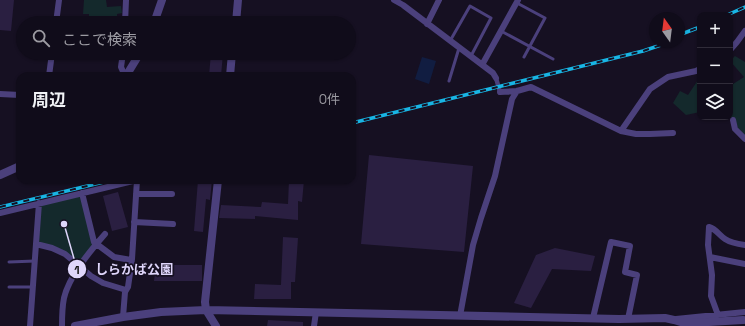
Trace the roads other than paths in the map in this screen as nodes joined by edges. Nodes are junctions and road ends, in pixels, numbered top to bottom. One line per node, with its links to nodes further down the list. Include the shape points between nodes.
1 (59, 0): 9 (street)
2 (126, 0): 10 (street)
3 (162, 0): 11 (street)
4 (238, 0): 12 (street)
5 (394, 0): 8 (street)
6 (439, 0): 13 (street)
7 (517, 1): 14 (street); 17 (lane, via 545,18)
8 (404, 3): 13 (street)
9 (57, 16)
10 (125, 16)
11 (157, 16)
12 (237, 16)
13 (427, 24): 16 (street)
14 (501, 31): 17 (lane); 27 (street)
15 (745, 31): 19 (street)
16 (450, 41): 18 (street); 20 (lane, via 470,6 491,18)
17 (530, 47): 21 (lane); 22 (lane)
18 (460, 48): 20 (street); 34 (lane)
19 (732, 48)
20 (470, 56): 27 (street)
21 (524, 57)
22 (553, 59)
23 (51, 60): 29 (street)
24 (122, 60): 30 (street)
25 (135, 60): 31 (street)
26 (231, 60): 32 (street)
27 (482, 65): 33 (street)
28 (697, 70): 40 (street, via 668,77 650,89)
29 (50, 72)
30 (123, 72)
31 (128, 72)
32 (230, 72)
33 (496, 78): 36 (street)
34 (450, 81)
35 (517, 91): 36 (street); 40 (street, via 531,87); 71 (street, via 512,99 495,176 473,245)
36 (500, 92)
37 (0, 94): 38 (street)
38 (16, 95)
39 (733, 120): 42 (street, via 736,129)
40 (621, 131): 41 (street, via 636,134)
41 (673, 133)
42 (745, 139)
43 (16, 168): 44 (street)
44 (0, 175)
45 (120, 184): 48 (street)
46 (137, 184): 49 (street)
47 (218, 184): 68 (street)
48 (82, 193): 51 (street); 57 (street)
49 (136, 194): 50 (street); 53 (street)
50 (172, 194)
51 (39, 203): 52 (street); 56 (street)
52 (0, 213)
53 (134, 222): 54 (street); 60 (street)
54 (173, 224)
55 (105, 234): 57 (street)
56 (36, 244): 61 (street); 64 (street, via 65,254)
57 (96, 244): 60 (street, via 114,257); 64 (street)
58 (745, 245): 59 (street, via 725,239 714,228 709,227)
59 (710, 257): 63 (street); 70 (street, via 711,296)
60 (131, 260): 67 (street)
61 (34, 261): 62 (lane); 66 (street)
62 (9, 262)
63 (745, 264)
64 (79, 267): 67 (street, via 103,283); 80 (street, via 64,297)
65 (9, 287): 66 (lane)
66 (33, 287): 79 (street)
67 (126, 290): 72 (street)
68 (206, 310): 69 (street); 72 (street, via 161,312); 82 (street)
69 (316, 312): 71 (street); 83 (street)
70 (718, 315): 75 (street); 76 (street)
71 (460, 316): 73 (street)
72 (123, 318): 78 (street)
73 (593, 318): 74 (street, via 611,242 630,246 624,272 637,275); 77 (street)
74 (628, 319): 75 (street); 77 (street)
75 (674, 320): 76 (street, via 684,323)
76 (744, 320)
77 (620, 322)
78 (102, 323): 81 (street)
79 (30, 326)
80 (62, 326)
81 (75, 326)
82 (216, 326)
83 (314, 326)

